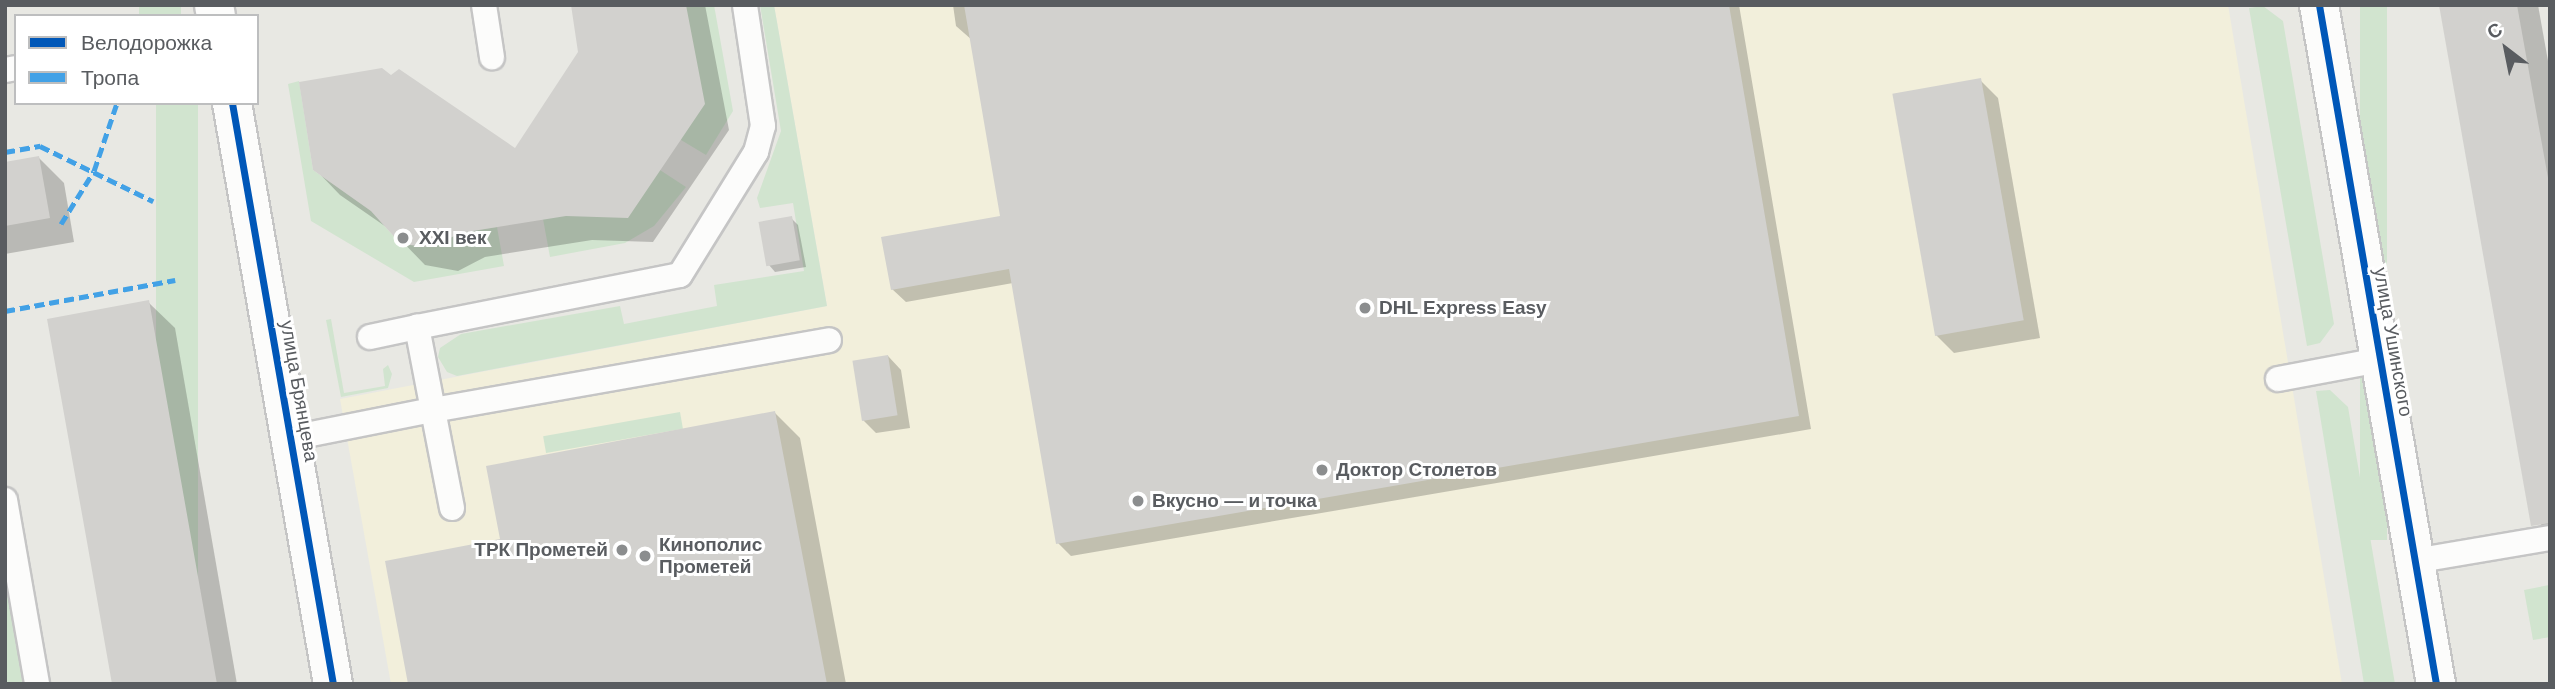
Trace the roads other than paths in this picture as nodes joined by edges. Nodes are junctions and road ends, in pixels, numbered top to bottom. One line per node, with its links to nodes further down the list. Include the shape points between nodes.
1 (484, 5): 4 (lane)
2 (745, 5): 6 (lane, via 763,126 756,152 680,275)
3 (2319, 5): 9 (street, улица Ушинского)
4 (492, 57)
5 (232, 105): 12 (street, улица Брянцева)
6 (417, 327): 7 (lane); 11 (lane)
7 (370, 337)
8 (829, 340): 11 (lane)
9 (2380, 360): 10 (lane); 16 (street, улица Ушинского)
10 (2278, 379)
11 (433, 410): 12 (lane); 14 (lane)
12 (291, 438): 18 (street, улица Брянцева)
13 (5, 500): 17 (lane)
14 (452, 508)
15 (2550, 538): 16 (lane)
16 (2414, 561): 19 (street, улица Ушинского)
17 (37, 684)
18 (333, 684)
19 (2436, 684)

